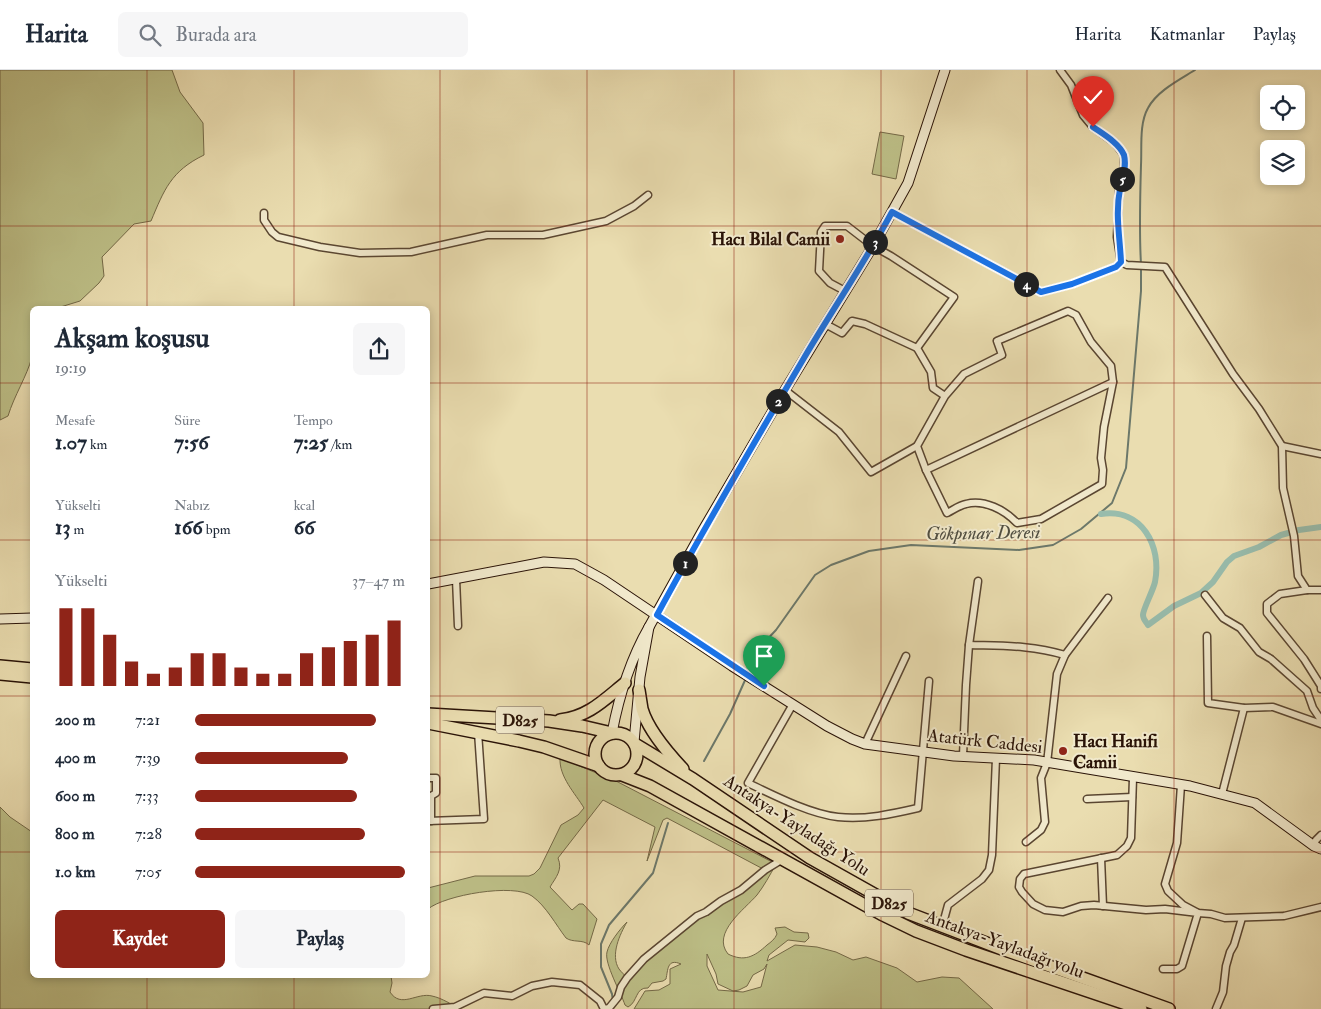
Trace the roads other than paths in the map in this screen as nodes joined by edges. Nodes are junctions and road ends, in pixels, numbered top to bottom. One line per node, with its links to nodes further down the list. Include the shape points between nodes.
1 (946, 70): 4 (main road, via 908,182)
2 (1060, 70): 7 (street, via 1071,84 1083,115 1124,155 1118,237)
3 (648, 195): 5 (street, via 606,221 543,235 487,235 411,252 360,253 278,237 264,220)
4 (892, 212): 6 (main road); 7 (street, via 1041,292 1072,284)
5 (264, 213)
6 (873, 246): 8 (main road); 8 (street, via 846,226 825,226 821,232 819,271); 10 (street, via 954,297)
7 (1124, 263): 15 (street, via 1165,267)
8 (845, 291): 9 (main road)
9 (823, 327): 10 (street, via 829,326 842,333 852,321); 12 (main road)
10 (917, 348): 13 (street, via 932,372 934,388)
11 (1113, 382): 13 (street, via 1110,366 1076,315 1068,311 997,342 1002,355 964,374); 17 (street); 17 (street, via 1104,427 1102,484 1041,519 1018,523 1009,514 988,504 966,504 948,512)
12 (785, 390): 14 (street, via 839,432 871,472); 25 (main road)
13 (945, 396): 14 (street)
14 (917, 446): 17 (street)
15 (1282, 446): 16 (street); 21 (street, via 1283,488 1294,536 1298,576)
16 (1321, 454)
17 (926, 470)
18 (456, 579): 20 (main road, Atatürk Caddesi); 25 (main road, Atatürk Caddesi, via 544,562 575,564); 28 (street)
19 (978, 581): 31 (street)
20 (430, 584)
21 (1307, 590): 22 (street); 40 (street, via 1280,594 1267,604 1267,613 1304,659)
22 (1321, 590)
23 (1205, 595): 46 (street, via 1223,618 1240,628 1258,652 1271,659 1306,691)
24 (1108, 598): 32 (street)
25 (657, 615): 29 (main road); 42 (main road, Atatürk Caddesi)
26 (30, 618): 27 (main road)
27 (0, 619)
28 (458, 626)
29 (649, 628): 39 (main road, via 637,648); 41 (main road)
30 (1207, 636): 43 (street, via 1208,703)
31 (969, 645): 32 (street, via 1042,648); 53 (street)
32 (1065, 655): 55 (street, via 1057,674)
33 (906, 656): 51 (street)
34 (0, 666): 35 (highway)
35 (30, 669)
36 (0, 674): 37 (highway)
37 (30, 677)
38 (929, 681): 52 (street)
39 (625, 683): 45 (highway, via 592,710 570,719); 49 (main road)
40 (1321, 689)
41 (639, 690): 50 (main road); 60 (highway, via 642,711 649,724 670,755)
42 (793, 704): 51 (main road, Atatürk Caddesi, via 840,733); 52 (street, via 748,783 816,812 838,817 878,817 918,808)
43 (1244, 708): 46 (street, via 1273,708); 62 (street)
44 (430, 714): 45 (highway, D825)
45 (550, 721): 49 (highway, D825)
46 (1321, 722)
47 (430, 724): 48 (highway, D825)
48 (478, 732): 56 (highway, D825, via 544,747); 66 (street, via 484,819)
49 (612, 733): 50 (highway, via 626,735); 56 (highway, via 597,745 595,756)
50 (635, 743): 57 (highway, via 636,762); 60 (highway, Antakya-Yayladağı Yolu / D825)
51 (866, 744): 52 (main road, Atatürk Caddesi)
52 (923, 751): 53 (main road, Atatürk Caddesi)
53 (963, 756): 54 (main road, Atatürk Caddesi)
54 (996, 758): 55 (main road, Atatürk Caddesi); 76 (street, via 989,870 948,905)
55 (1047, 763): 59 (main road, Atatürk Caddesi); 68 (street, via 1041,778 1045,822 1041,830)
56 (599, 766): 57 (highway, via 609,774)
57 (622, 775): 71 (highway, Antakya-Yayladağı yolu / D825, via 650,786)
58 (430, 778): 65 (street, via 436,778 436,793 431,796)
59 (1133, 778): 61 (main road, Atatürk Caddesi); 63 (street)
60 (693, 779): 76 (highway, Antakya-Yayladağı Yolu / D825, via 824,867 892,905)
61 (1181, 785): 62 (main road, Atatürk Caddesi); 74 (street, via 1177,843 1165,884 1183,905)
62 (1222, 794): 69 (main road, Atatürk Caddesi, via 1255,803)
63 (1132, 797): 64 (street); 70 (street, via 1131,838 1127,846 1117,855)
64 (1087, 799)
65 (430, 808)
66 (430, 821)
67 (1321, 835): 69 (street, via 1316,840)
68 (1026, 842)
69 (1317, 848)
70 (1101, 858): 72 (street); 72 (street, via 1024,874 1019,887 1033,904 1045,910 1063,912 1081,906)
71 (783, 859): 78 (street, via 741,890 697,916 650,953 627,978); 81 (highway, Antakya-Yayladağı yolu / D825, via 916,931)
72 (1103, 906): 74 (street)
73 (1321, 907): 75 (street, via 1284,916)
74 (1198, 913): 75 (street); 77 (street, via 1182,966)
75 (1242, 918): 83 (street)
76 (942, 927): 82 (highway, Antakya-Yayladağı Yolu / D825)
77 (1163, 969)
78 (609, 1008): 80 (street)
79 (433, 1009): 80 (street, via 455,1007 484,993 512,996 536,984 552,982 580,985 600,1001)
80 (604, 1009)
81 (1141, 1009)
82 (1169, 1009)
83 (1216, 1009)

